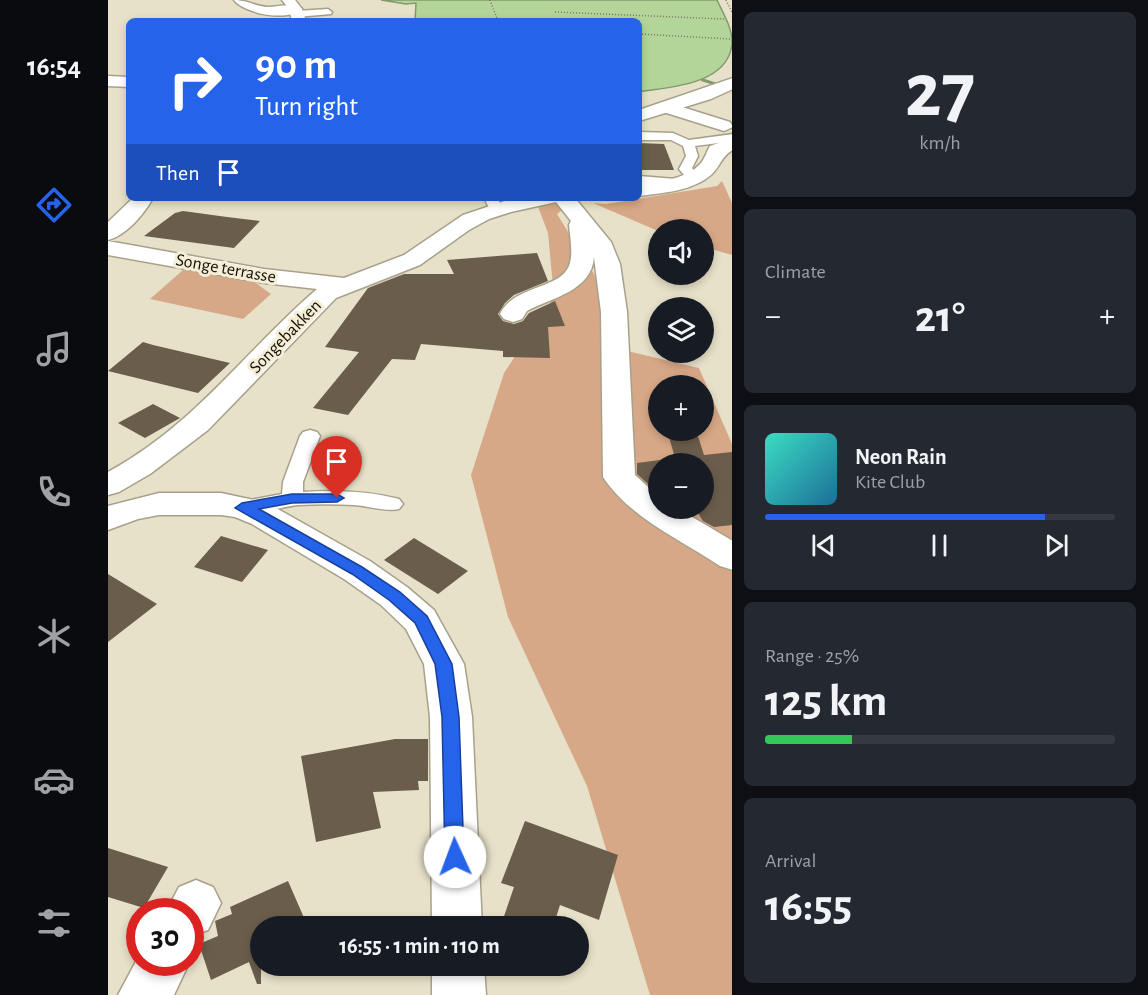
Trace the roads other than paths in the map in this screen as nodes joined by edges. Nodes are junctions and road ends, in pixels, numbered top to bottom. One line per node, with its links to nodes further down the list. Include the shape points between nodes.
1 (240, 0): 2 (street, via 254,10)
2 (295, 11): 3 (lane)
3 (328, 12)
4 (108, 81): 5 (street)
5 (126, 82)
6 (726, 86): 7 (street)
7 (690, 100): 8 (street); 12 (street, via 717,115)
8 (666, 107): 9 (street); 10 (street); 12 (street)
9 (642, 111)
10 (642, 115)
11 (642, 136): 13 (lane, via 673,137)
12 (730, 136): 13 (lane); 15 (street, via 708,168)
13 (688, 144): 15 (lane, via 692,156 685,169)
14 (642, 180): 15 (lane)
15 (685, 181): 16 (street)
16 (642, 189)
17 (141, 201): 22 (street)
18 (518, 201): 20 (street, Songebakken)
19 (567, 201): 21 (street)
20 (496, 203): 24 (street, Songebakken, via 414,260)
21 (583, 220): 25 (street, via 579,225 583,242 581,270 564,286 525,301); 32 (street, via 600,242 608,264 614,312 619,477 633,495)
22 (108, 232)
23 (108, 248): 24 (street, Songe terrasse, via 264,276)
24 (344, 285): 27 (street, Songebakken, via 315,303 222,401 186,432 138,469)
25 (513, 314)
26 (310, 436): 28 (lane, via 293,483)
27 (108, 485)
28 (292, 498): 29 (lane, via 364,498); 30 (lane)
29 (392, 504)
30 (242, 508): 31 (street, via 159,504); 33 (street, via 264,516 347,564 421,620 444,664 450,717)
31 (108, 519)
32 (732, 558)
33 (457, 916)
34 (156, 976): 36 (street)
35 (458, 976): 37 (street)
36 (145, 995)
37 (459, 995)

